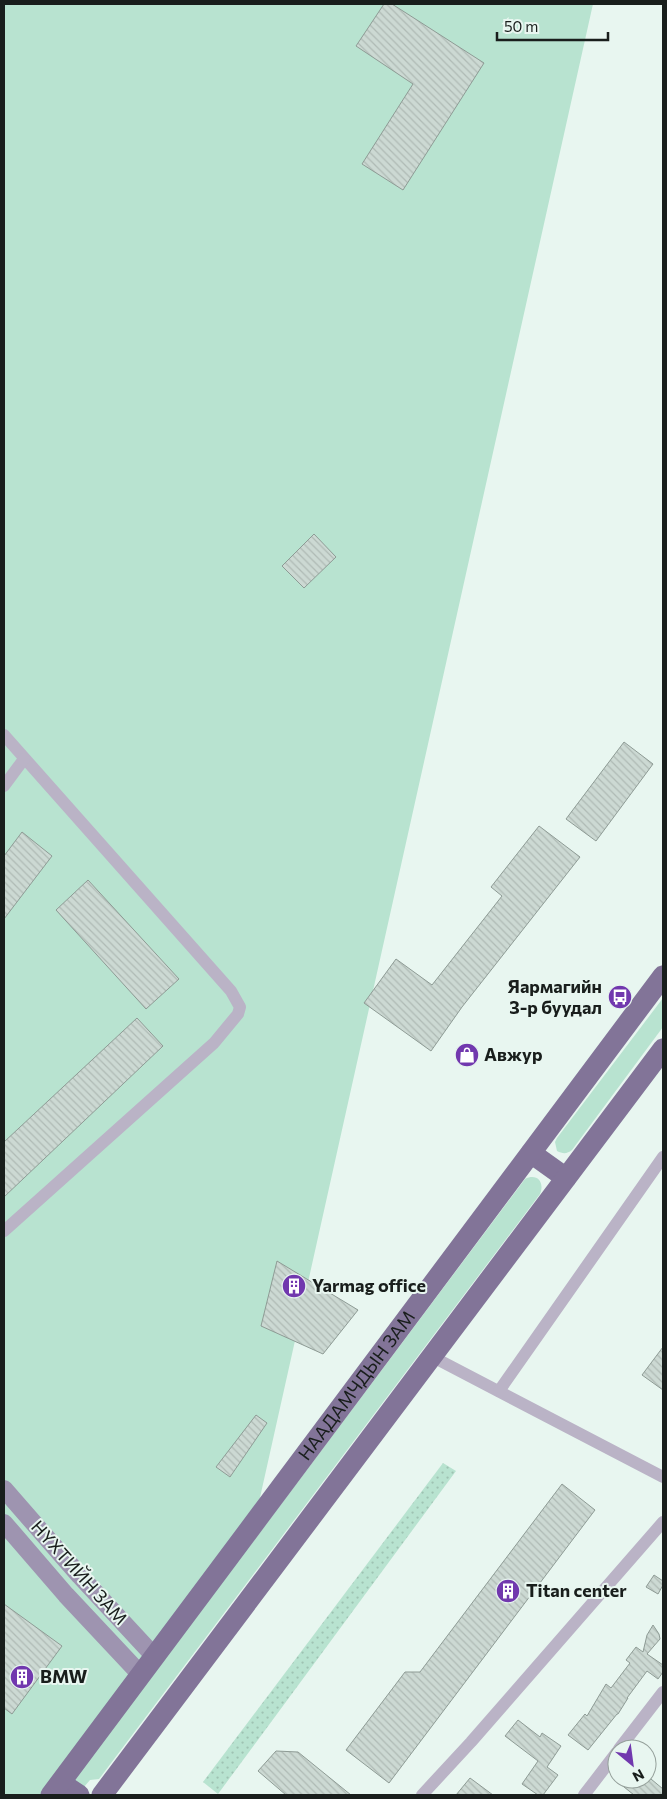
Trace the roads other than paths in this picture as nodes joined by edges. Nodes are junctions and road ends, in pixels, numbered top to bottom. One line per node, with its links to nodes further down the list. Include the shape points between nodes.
1 (4, 735): 2 (street)
2 (24, 759): 3 (street); 9 (street, via 231,991 240,1007 238,1014 214,1042)
3 (4, 786)
4 (663, 976): 6 (highway, НААДАМЧДЫН ЗАМ)
5 (663, 1049): 8 (highway)
6 (530, 1153): 8 (highway); 16 (highway, НААДАМЧДЫН ЗАМ)
7 (663, 1157): 11 (street)
8 (566, 1178): 10 (highway)
9 (4, 1231)
10 (431, 1356): 11 (street); 23 (highway)
11 (499, 1391): 12 (street)
12 (663, 1477)
13 (4, 1488): 16 (main road, НҮХТИЙН ЗАМ)
14 (4, 1522): 17 (main road, НҮХТИЙН ЗАМ, via 66,1595)
15 (663, 1522): 24 (street)
16 (155, 1657): 17 (highway, НААДАМЧДЫН ЗАМ)
17 (141, 1675): 21 (highway, НААДАМЧДЫН ЗАМ)
18 (663, 1692): 19 (street)
19 (628, 1739)
20 (607, 1765): 25 (street)
21 (56, 1789): 22 (highway)
22 (79, 1795)
23 (102, 1795)
24 (422, 1795)
25 (584, 1795)

